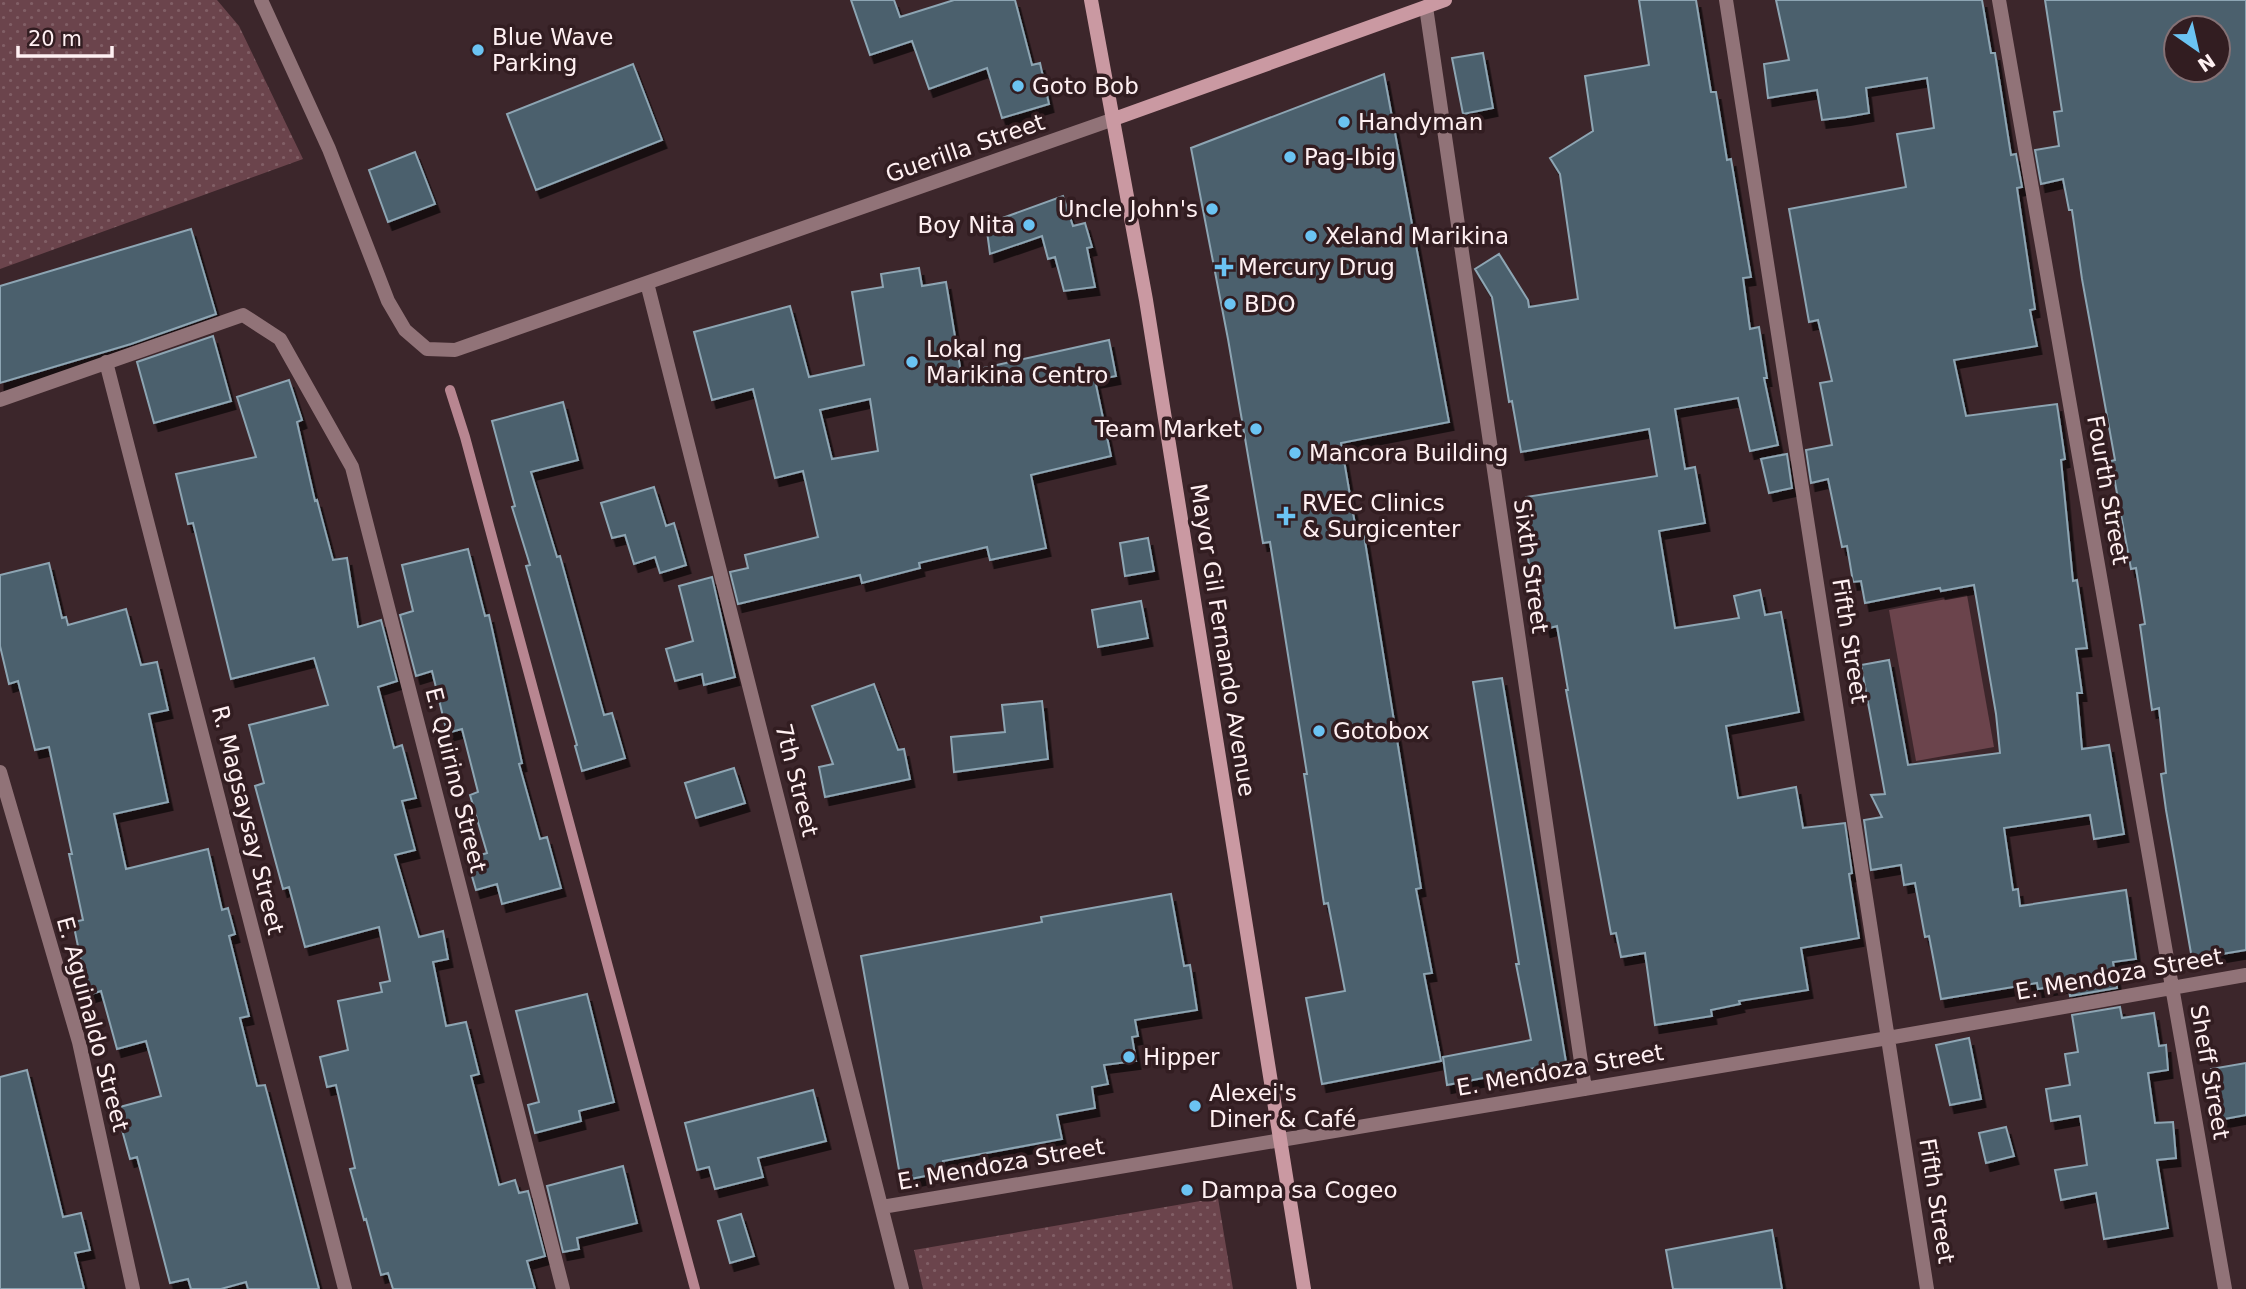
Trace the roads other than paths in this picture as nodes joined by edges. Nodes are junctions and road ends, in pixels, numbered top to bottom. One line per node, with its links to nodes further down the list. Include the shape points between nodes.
1 (261, 0): 8 (street, Guerilla Street, via 329,149 388,300 405,330 427,349 454,350)
2 (1091, 0): 7 (street, Mayor Gil Fernando Avenue)
3 (1445, 0): 6 (street, Guerilla Street)
4 (1726, 0): 14 (street, Fifth Street)
5 (1999, 0): 13 (street, Fourth Street)
6 (1426, 7): 7 (street, Guerilla Street); 15 (street, Sixth Street)
7 (1114, 119): 8 (street, Guerilla Street); 16 (street, Mayor Gil Fernando Avenue)
8 (648, 283): 17 (street, 7th Street)
9 (106, 362): 10 (street); 19 (street, R. Magsaysay Street); 20 (street, E. Quirino Street, via 243,315 280,339 352,467)
10 (0, 400)
11 (0, 772): 18 (street, E. Aguinaldo Street, via 79,1042)
12 (2246, 975): 13 (street, E. Mendoza Street)
13 (2171, 987): 14 (street, E. Mendoza Street); 24 (street, Sheff Street)
14 (1888, 1038): 15 (street, E. Mendoza Street); 23 (street, Fifth Street)
15 (1585, 1089): 16 (street, E. Mendoza Street)
16 (1280, 1140): 17 (street, E. Mendoza Street); 22 (street, Mayor Gil Fernando Avenue)
17 (882, 1207): 21 (street, 7th Street)
18 (133, 1289)
19 (345, 1289)
20 (563, 1289)
21 (902, 1289)
22 (1304, 1289)
23 (1927, 1289)
24 (2225, 1289)

